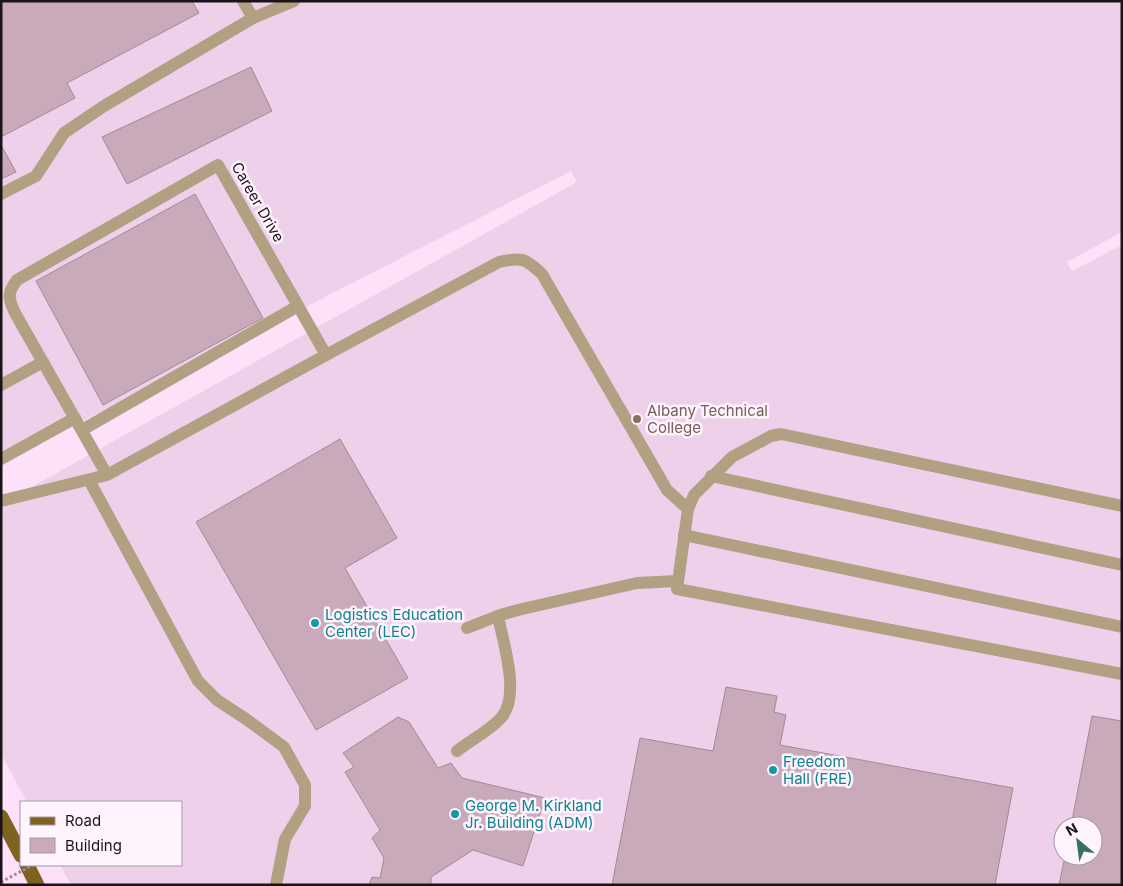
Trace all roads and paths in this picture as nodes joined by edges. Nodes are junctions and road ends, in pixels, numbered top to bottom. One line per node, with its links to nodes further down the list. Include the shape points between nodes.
1 (243, 1): 3 (lane)
2 (294, 1): 3 (lane)
3 (253, 18): 4 (lane, via 64,133 36,176)
4 (1, 194)
5 (298, 306): 6 (lane, Career Drive, via 218,165 17,280 10,289); 7 (lane, Career Drive); 11 (lane)
6 (6, 308): 8 (lane, Career Drive)
7 (326, 354): 13 (lane); 18 (lane, via 499,262 516,258 529,262 542,274 667,490)
8 (43, 362): 9 (lane); 10 (lane, Career Drive)
9 (1, 385)
10 (74, 418): 11 (lane, Career Drive); 12 (lane)
11 (82, 430): 13 (lane, Career Drive)
12 (1, 459)
13 (107, 475): 15 (lane)
14 (711, 476): 17 (lane, via 732,457 781,434); 18 (lane, via 694,495); 20 (lane)
15 (89, 480): 16 (lane); 33 (lane, via 198,681 217,700 284,747 305,786 305,806 286,839)
16 (1, 501)
17 (1122, 506)
18 (688, 509): 19 (lane)
19 (684, 535): 21 (lane); 23 (lane)
20 (1122, 565)
21 (678, 581): 22 (lane, via 637,584); 25 (lane, via 677,589)
22 (498, 616): 24 (lane); 26 (lane, via 508,664 508,705 493,726)
23 (1122, 627)
24 (467, 628)
25 (1122, 674)
26 (457, 750)
27 (1, 817): 28 (main road)
28 (20, 852)
29 (28, 866): 32 (main road)
30 (31, 866): 31 (path, bridge)
31 (1, 882)
32 (37, 885)
33 (276, 885)

